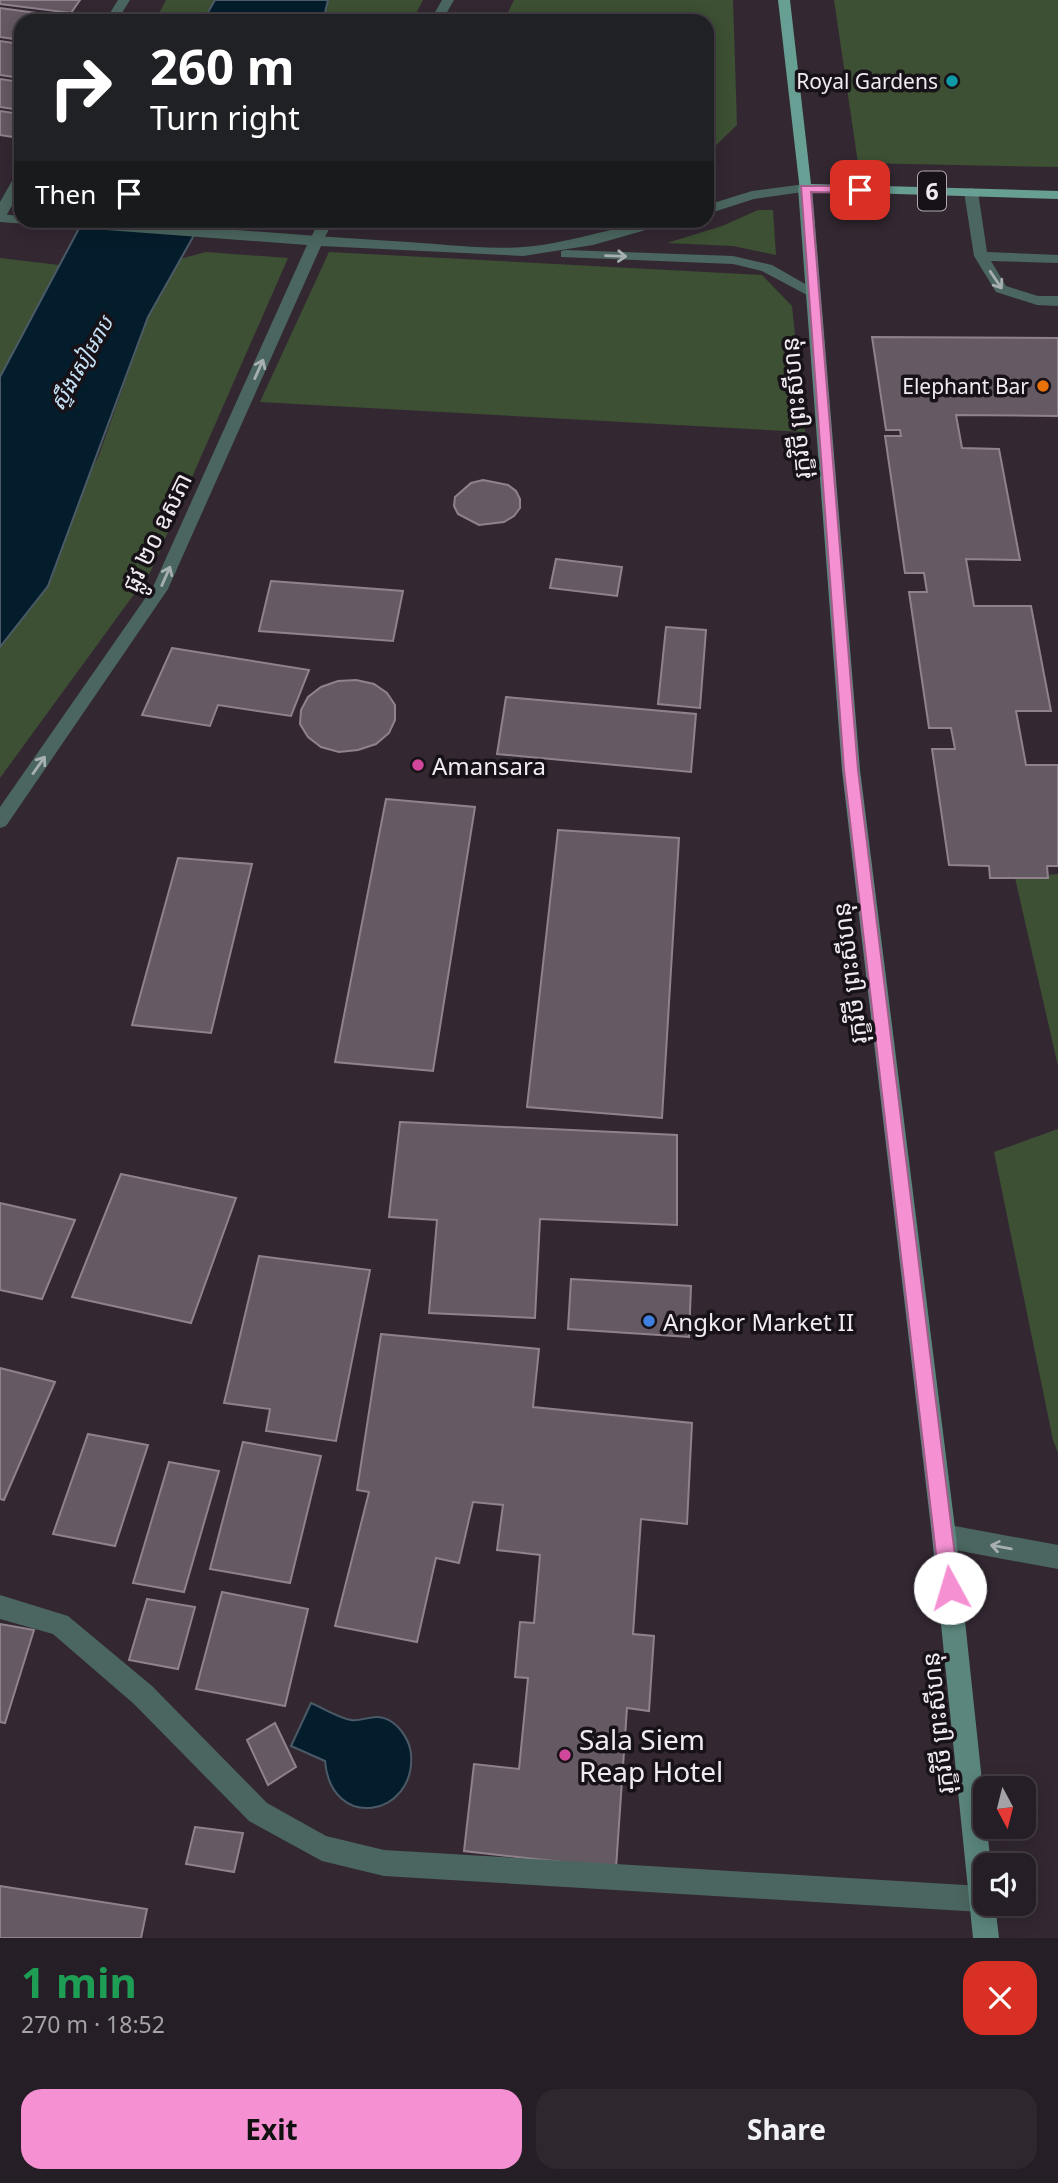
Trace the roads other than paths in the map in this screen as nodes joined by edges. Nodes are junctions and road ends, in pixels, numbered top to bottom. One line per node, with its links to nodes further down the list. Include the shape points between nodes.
1 (784, 0): 2 (main road, រុក្ខវិថី ព្រះសីហនុ)
2 (805, 188): 4 (main road, 6); 6 (street, via 752,195); 16 (main road, រុក្ខវិថី ព្រះសីហនុ)
3 (14, 190): 7 (street)
4 (971, 192): 5 (main road, 6); 14 (street)
5 (1058, 195)
6 (714, 208)
7 (0, 216)
8 (133, 228): 11 (street)
9 (323, 228): 12 (street, ផ្លូវ ២០ ឧសភា)
10 (643, 228): 13 (street)
11 (249, 236): 12 (street)
12 (316, 241): 13 (street); 18 (street, ផ្លូវ ២០ ឧសភា, one-way to 12, via 160,589)
13 (523, 252): 16 (street, one-way to 16, via 733,260 767,268)
14 (981, 256): 15 (street); 17 (street, one-way to 17, via 1001,289)
15 (1058, 259)
16 (812, 292): 19 (main road, រុក្ខវិថី ព្រះសីហនុ, via 851,770)
17 (1058, 301)
18 (0, 821)
19 (944, 1536): 20 (street, one-way to 19); 22 (main road, រុក្ខវិថី ព្រះសីហនុ)
20 (1058, 1557)
21 (0, 1607): 23 (street, via 60,1624 143,1695 258,1812 323,1849 384,1863)
22 (976, 1853)
23 (973, 1899)
24 (983, 1916): 25 (main road, រុក្ខវិថី ព្រះសីហនុ)
25 (986, 1938)

